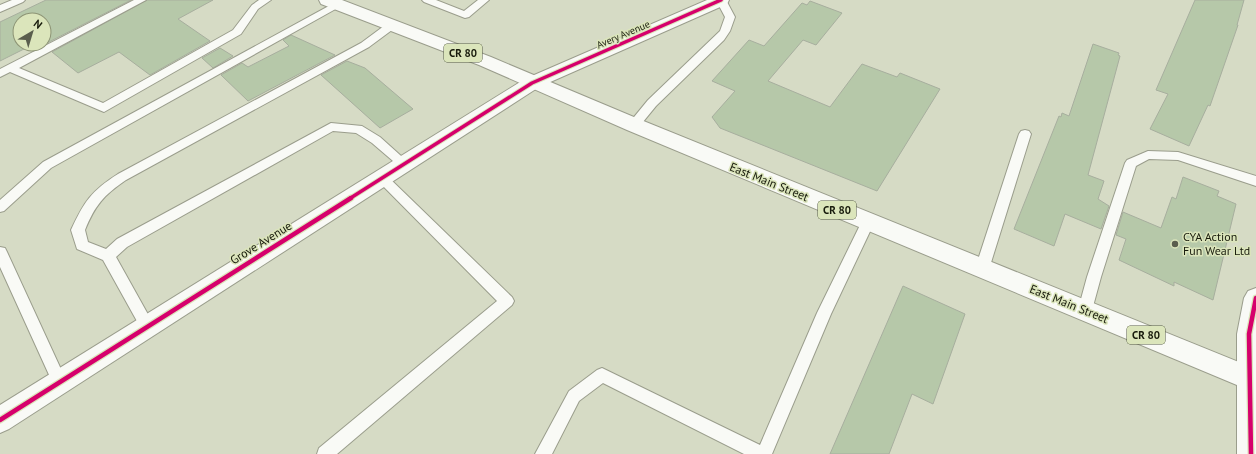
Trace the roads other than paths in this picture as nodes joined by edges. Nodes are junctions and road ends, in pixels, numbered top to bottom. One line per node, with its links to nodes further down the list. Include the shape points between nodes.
1 (20, 0): 8 (lane)
2 (141, 0): 10 (lane)
3 (266, 0): 10 (lane, via 254,7 237,32 104,108)
4 (427, 0): 5 (lane, via 465,15)
5 (484, 0)
6 (721, 0): 12 (main road, Avery Avenue); 13 (lane, via 730,17 720,38 652,103)
7 (333, 2): 9 (main road, East Main Street / CR 80); 18 (lane, via 48,165)
8 (0, 9)
9 (392, 25): 12 (main road, East Main Street / CR 80); 21 (lane, via 365,45 102,189 90,202 78,230 82,245)
10 (10, 68): 11 (lane)
11 (0, 73)
12 (532, 83): 13 (main road, East Main Street / CR 80); 15 (main road, Grove Avenue)
13 (634, 126): 19 (main road, East Main Street / CR 80)
14 (1025, 134): 22 (lane)
15 (404, 164): 16 (main road, Grove Avenue); 21 (lane, via 376,140 358,130 331,127 122,243)
16 (382, 178): 25 (main road, Grove Avenue); 29 (lane, via 507,302)
17 (1256, 181): 23 (lane, via 1178,156 1148,155 1131,163)
18 (0, 207)
19 (868, 222): 22 (main road, East Main Street / CR 80); 31 (lane, via 824,313)
20 (0, 252): 27 (lane)
21 (108, 256): 25 (lane)
22 (982, 269): 23 (main road, East Main Street / CR 80)
23 (1085, 310): 26 (main road, East Main Street / CR 80)
24 (1255, 310): 26 (main road, via 1249,334)
25 (148, 327): 27 (main road, Grove Avenue)
26 (1253, 379): 32 (main road)
27 (60, 382): 28 (main road, Grove Avenue)
28 (0, 420)
29 (325, 454)
30 (543, 454): 31 (lane, via 574,396 602,375)
31 (762, 454)
32 (1251, 454)

